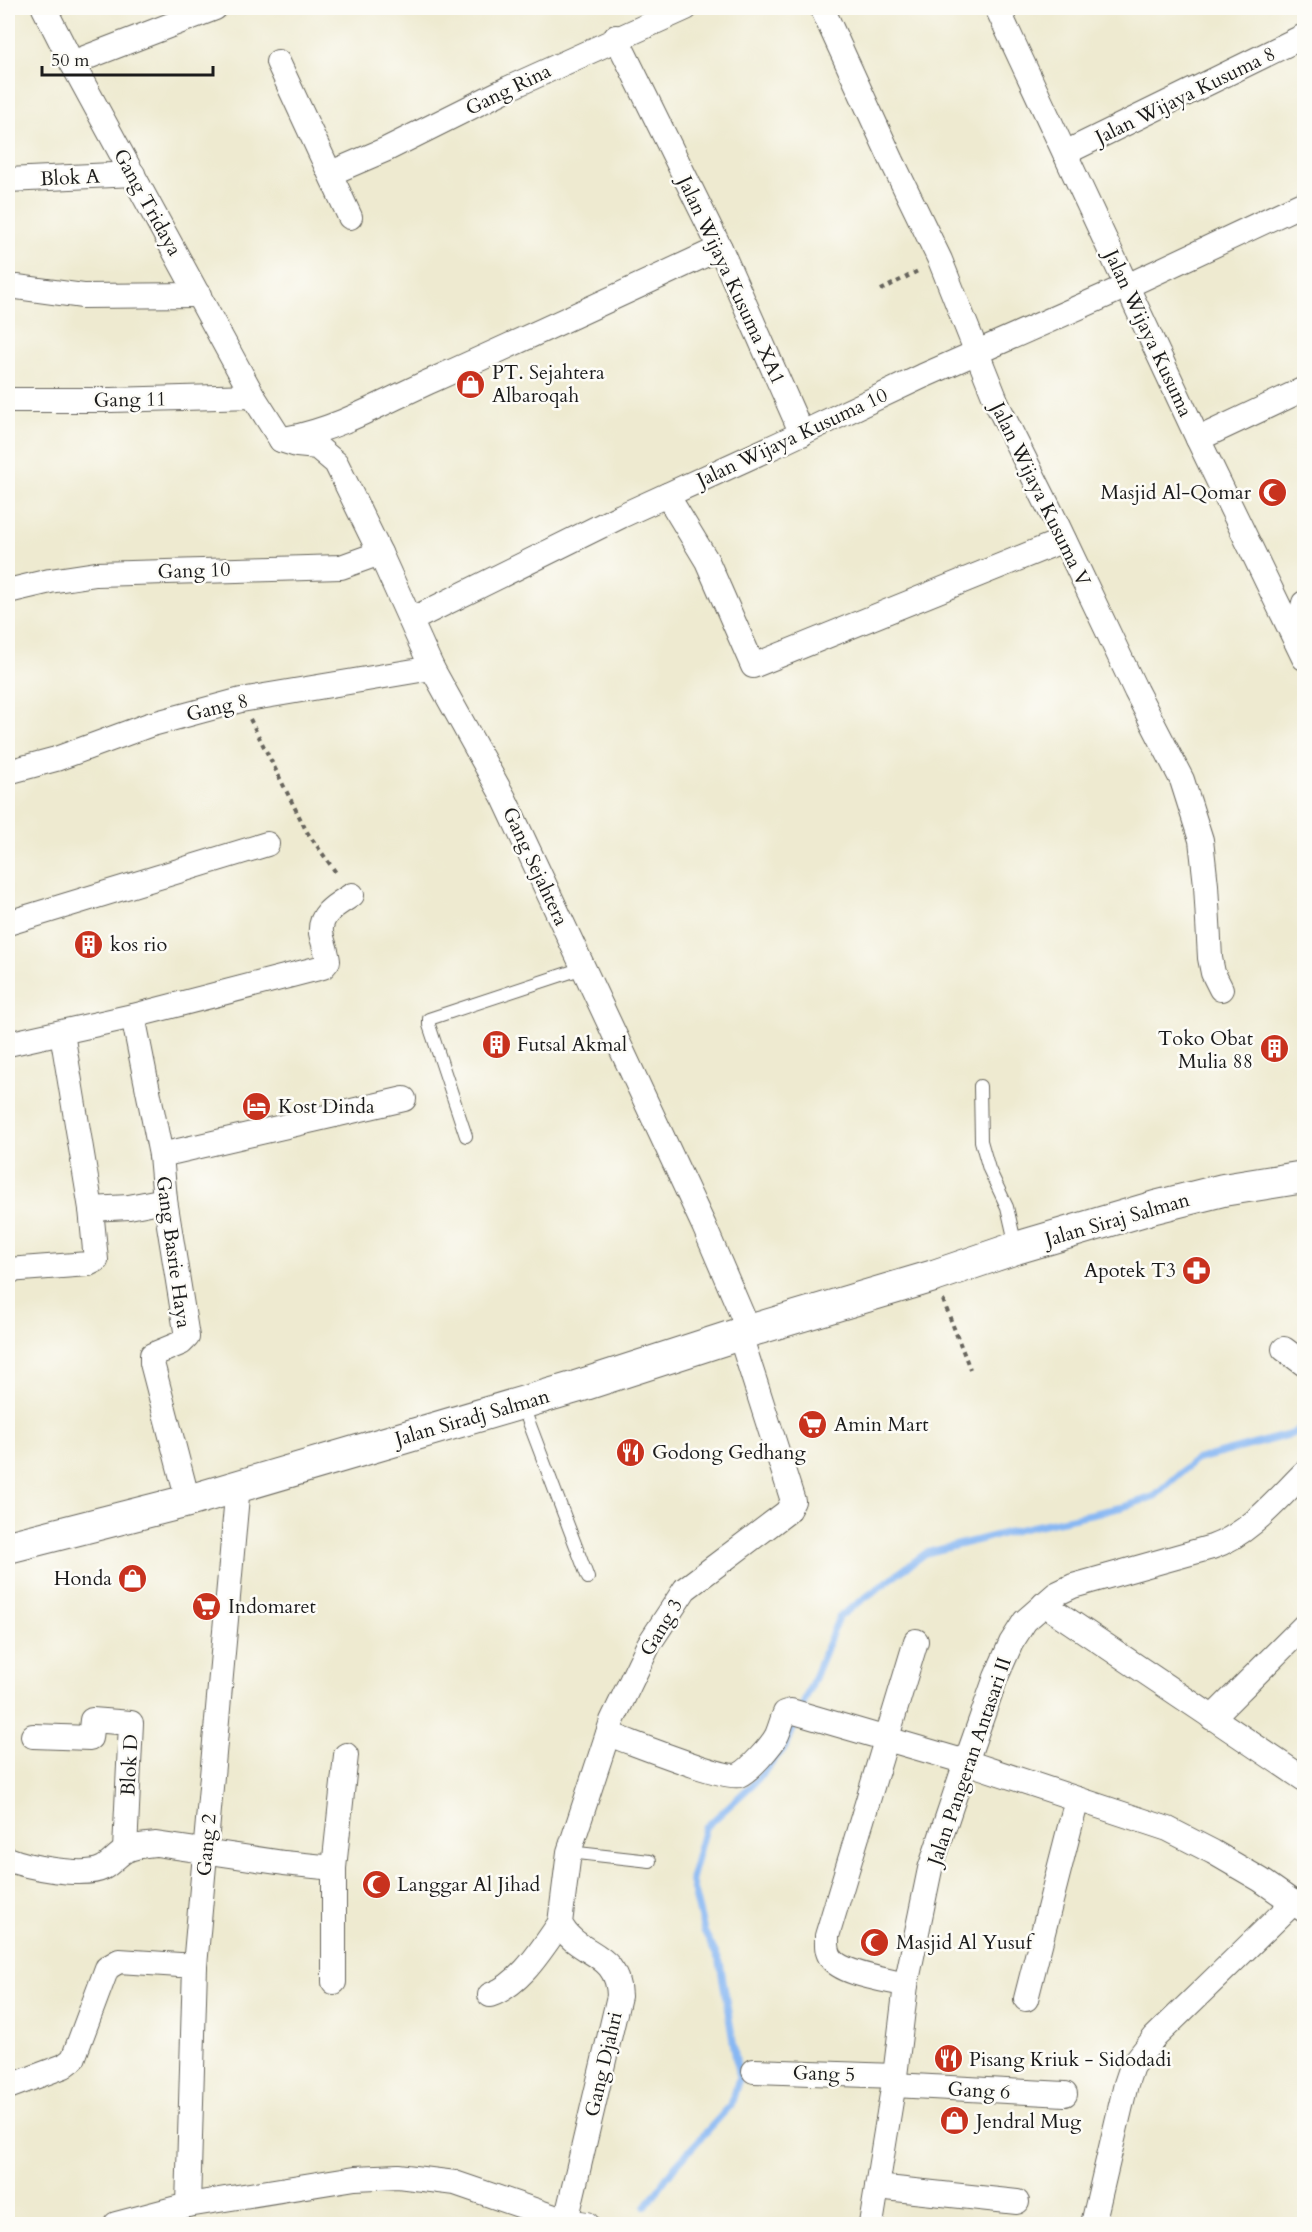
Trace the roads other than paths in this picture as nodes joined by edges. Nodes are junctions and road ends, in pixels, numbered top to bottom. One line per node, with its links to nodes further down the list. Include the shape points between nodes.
1 (44, 8): 9 (street, Gang Tridaya)
2 (215, 8): 9 (street)
3 (686, 8): 7 (street, Gang Rina)
4 (822, 8): 20 (street, Jalan Wijaya Kusuma V, via 940,260)
5 (997, 8): 10 (street, Jalan Wijaya Kusuma)
6 (1305, 36): 10 (street, Jalan Wijaya Kusuma 8)
7 (616, 37): 11 (street, Gang Rina); 16 (street, Jalan Wijaya Kusuma XA1)
8 (278, 62): 11 (street)
9 (72, 63): 12 (street, Gang Tridaya)
10 (1065, 153): 17 (street, Jalan Wijaya Kusuma)
11 (331, 173): 15 (street)
12 (133, 174): 13 (street, Blok A); 19 (street, Gang Tridaya)
13 (8, 180)
14 (1305, 203): 17 (street, Jalan Wijaya Kusuma 10)
15 (350, 217)
16 (720, 248): 24 (street, Jalan Wijaya Kusuma XA1); 26 (street, via 367,413 308,435)
17 (1127, 286): 20 (street, Jalan Wijaya Kusuma 10); 25 (street, Jalan Wijaya Kusuma)
18 (17, 287): 19 (street, via 83,296)
19 (199, 295): 22 (street, Gang Tridaya)
20 (976, 353): 24 (street, Jalan Wijaya Kusuma 10); 28 (street, Jalan Wijaya Kusuma V)
21 (1305, 389): 25 (street)
22 (253, 396): 23 (street, Gang 11); 26 (street, Gang Tridaya)
23 (8, 400)
24 (802, 434): 27 (street, Jalan Wijaya Kusuma 10)
25 (1198, 439): 33 (street, Jalan Wijaya Kusuma)
26 (281, 440): 29 (street, Gang Sejahtera, via 317,447 336,463)
27 (667, 495): 28 (street, via 707,561 753,666); 32 (street, Jalan Wijaya Kusuma 10)
28 (1064, 540): 40 (street, Jalan Wijaya Kusuma V, via 1182,780 1192,808 1204,863 1211,964)
29 (380, 553): 30 (street, Gang 10, via 341,567 96,574); 32 (street, Gang Sejahtera)
30 (8, 591)
31 (1305, 603): 33 (street)
32 (411, 620): 34 (street, Gang Sejahtera)
33 (1300, 648)
34 (432, 668): 35 (street, Gang 8, via 241,700 149,725); 39 (street, Gang Sejahtera, via 504,798)
35 (8, 772)
36 (267, 844): 38 (street)
37 (352, 895): 41 (street, via 331,908 323,920 321,933 328,961 323,967)
38 (8, 923)
39 (583, 968): 46 (lane, via 429,1019); 54 (street, Gang Sejahtera, via 704,1226)
40 (1221, 989)
41 (133, 1016): 42 (street); 47 (street, Gang Basrie Haya)
42 (62, 1033): 43 (street); 50 (street)
43 (8, 1044)
44 (980, 1086): 51 (lane, via 981,1141 1007,1207)
45 (404, 1099): 47 (street)
46 (466, 1136)
47 (161, 1155): 49 (street, Gang Basrie Haya)
48 (1305, 1178): 51 (street, Jalan Siraj Salman, via 1223,1190)
49 (165, 1200): 50 (street); 60 (street, Gang Basrie Haya, via 187,1337 152,1355 152,1363)
50 (91, 1209): 52 (street, via 96,1260 88,1264)
51 (1016, 1248): 53 (street, Jalan Siraj Salman)
52 (8, 1270)
53 (933, 1276): 54 (street, Jalan Siradj Salman)
54 (744, 1333): 57 (street, Jalan Siradj Salman); 67 (street, Gang 3, via 793,1501 787,1512 685,1589 649,1644)
55 (1284, 1350): 56 (street)
56 (1305, 1364)
57 (522, 1403): 59 (street, Jalan Siradj Salman); 62 (lane)
58 (1305, 1473): 63 (street, Jalan Pangeran Antasari II, via 1230,1539 1073,1586)
59 (238, 1485): 60 (street, Jalan Siradj Salman); 75 (street, Gang 2)
60 (188, 1501): 61 (street, Jalan Siradj Salman)
61 (8, 1546)
62 (588, 1578)
63 (1044, 1604): 66 (street); 71 (street, Jalan Pangeran Antasari II, via 1025,1621 1011,1643)
64 (1305, 1626): 66 (street)
65 (916, 1641): 69 (street)
66 (1212, 1718): 72 (street)
67 (608, 1734): 69 (street, via 735,1775 747,1770 776,1738 783,1716 802,1714); 76 (street, Gang 3)
68 (33, 1736): 74 (street, Blok D, via 90,1738 92,1720 131,1723)
69 (885, 1739): 71 (street); 84 (street, via 841,1883 827,1950 841,1967)
70 (346, 1755): 79 (street)
71 (966, 1762): 73 (street); 84 (street, Jalan Pangeran Antasari II, via 930,1869)
72 (1301, 1772)
73 (1077, 1799): 80 (street, via 1168,1829 1222,1857); 86 (street)
74 (125, 1850): 75 (street, via 156,1844); 77 (street, via 101,1869 78,1872 26,1866)
75 (206, 1852): 79 (street); 82 (street, Gang 2)
76 (569, 1852): 78 (lane); 81 (street, Gang 3)
77 (8, 1859)
78 (650, 1861)
79 (334, 1868): 83 (street)
80 (1299, 1906): 97 (street, via 1155,2037 1132,2066)
81 (562, 1927): 85 (street, via 504,1990); 94 (street, Gang Djahri, via 615,1972 619,1983)
82 (195, 1966): 89 (street, via 119,1961 107,1968 72,2059 64,2066); 93 (street, Gang 2)
83 (334, 1982)
84 (906, 1985): 88 (street, Jalan Pangeran Antasari II)
85 (490, 1995)
86 (1026, 1999)
87 (754, 2071): 88 (street, Gang 5)
88 (894, 2080): 90 (street, Gang 6); 91 (street, Jalan Pangeran Antasari II)
89 (8, 2087)
90 (1065, 2094)
91 (877, 2187): 92 (street); 96 (street, Jalan Pangeran Antasari II)
92 (1017, 2202)
93 (188, 2205): 94 (street, via 355,2178 398,2176 454,2183); 95 (street)
94 (577, 2223)
95 (116, 2224)
96 (871, 2224)
97 (1093, 2224)

